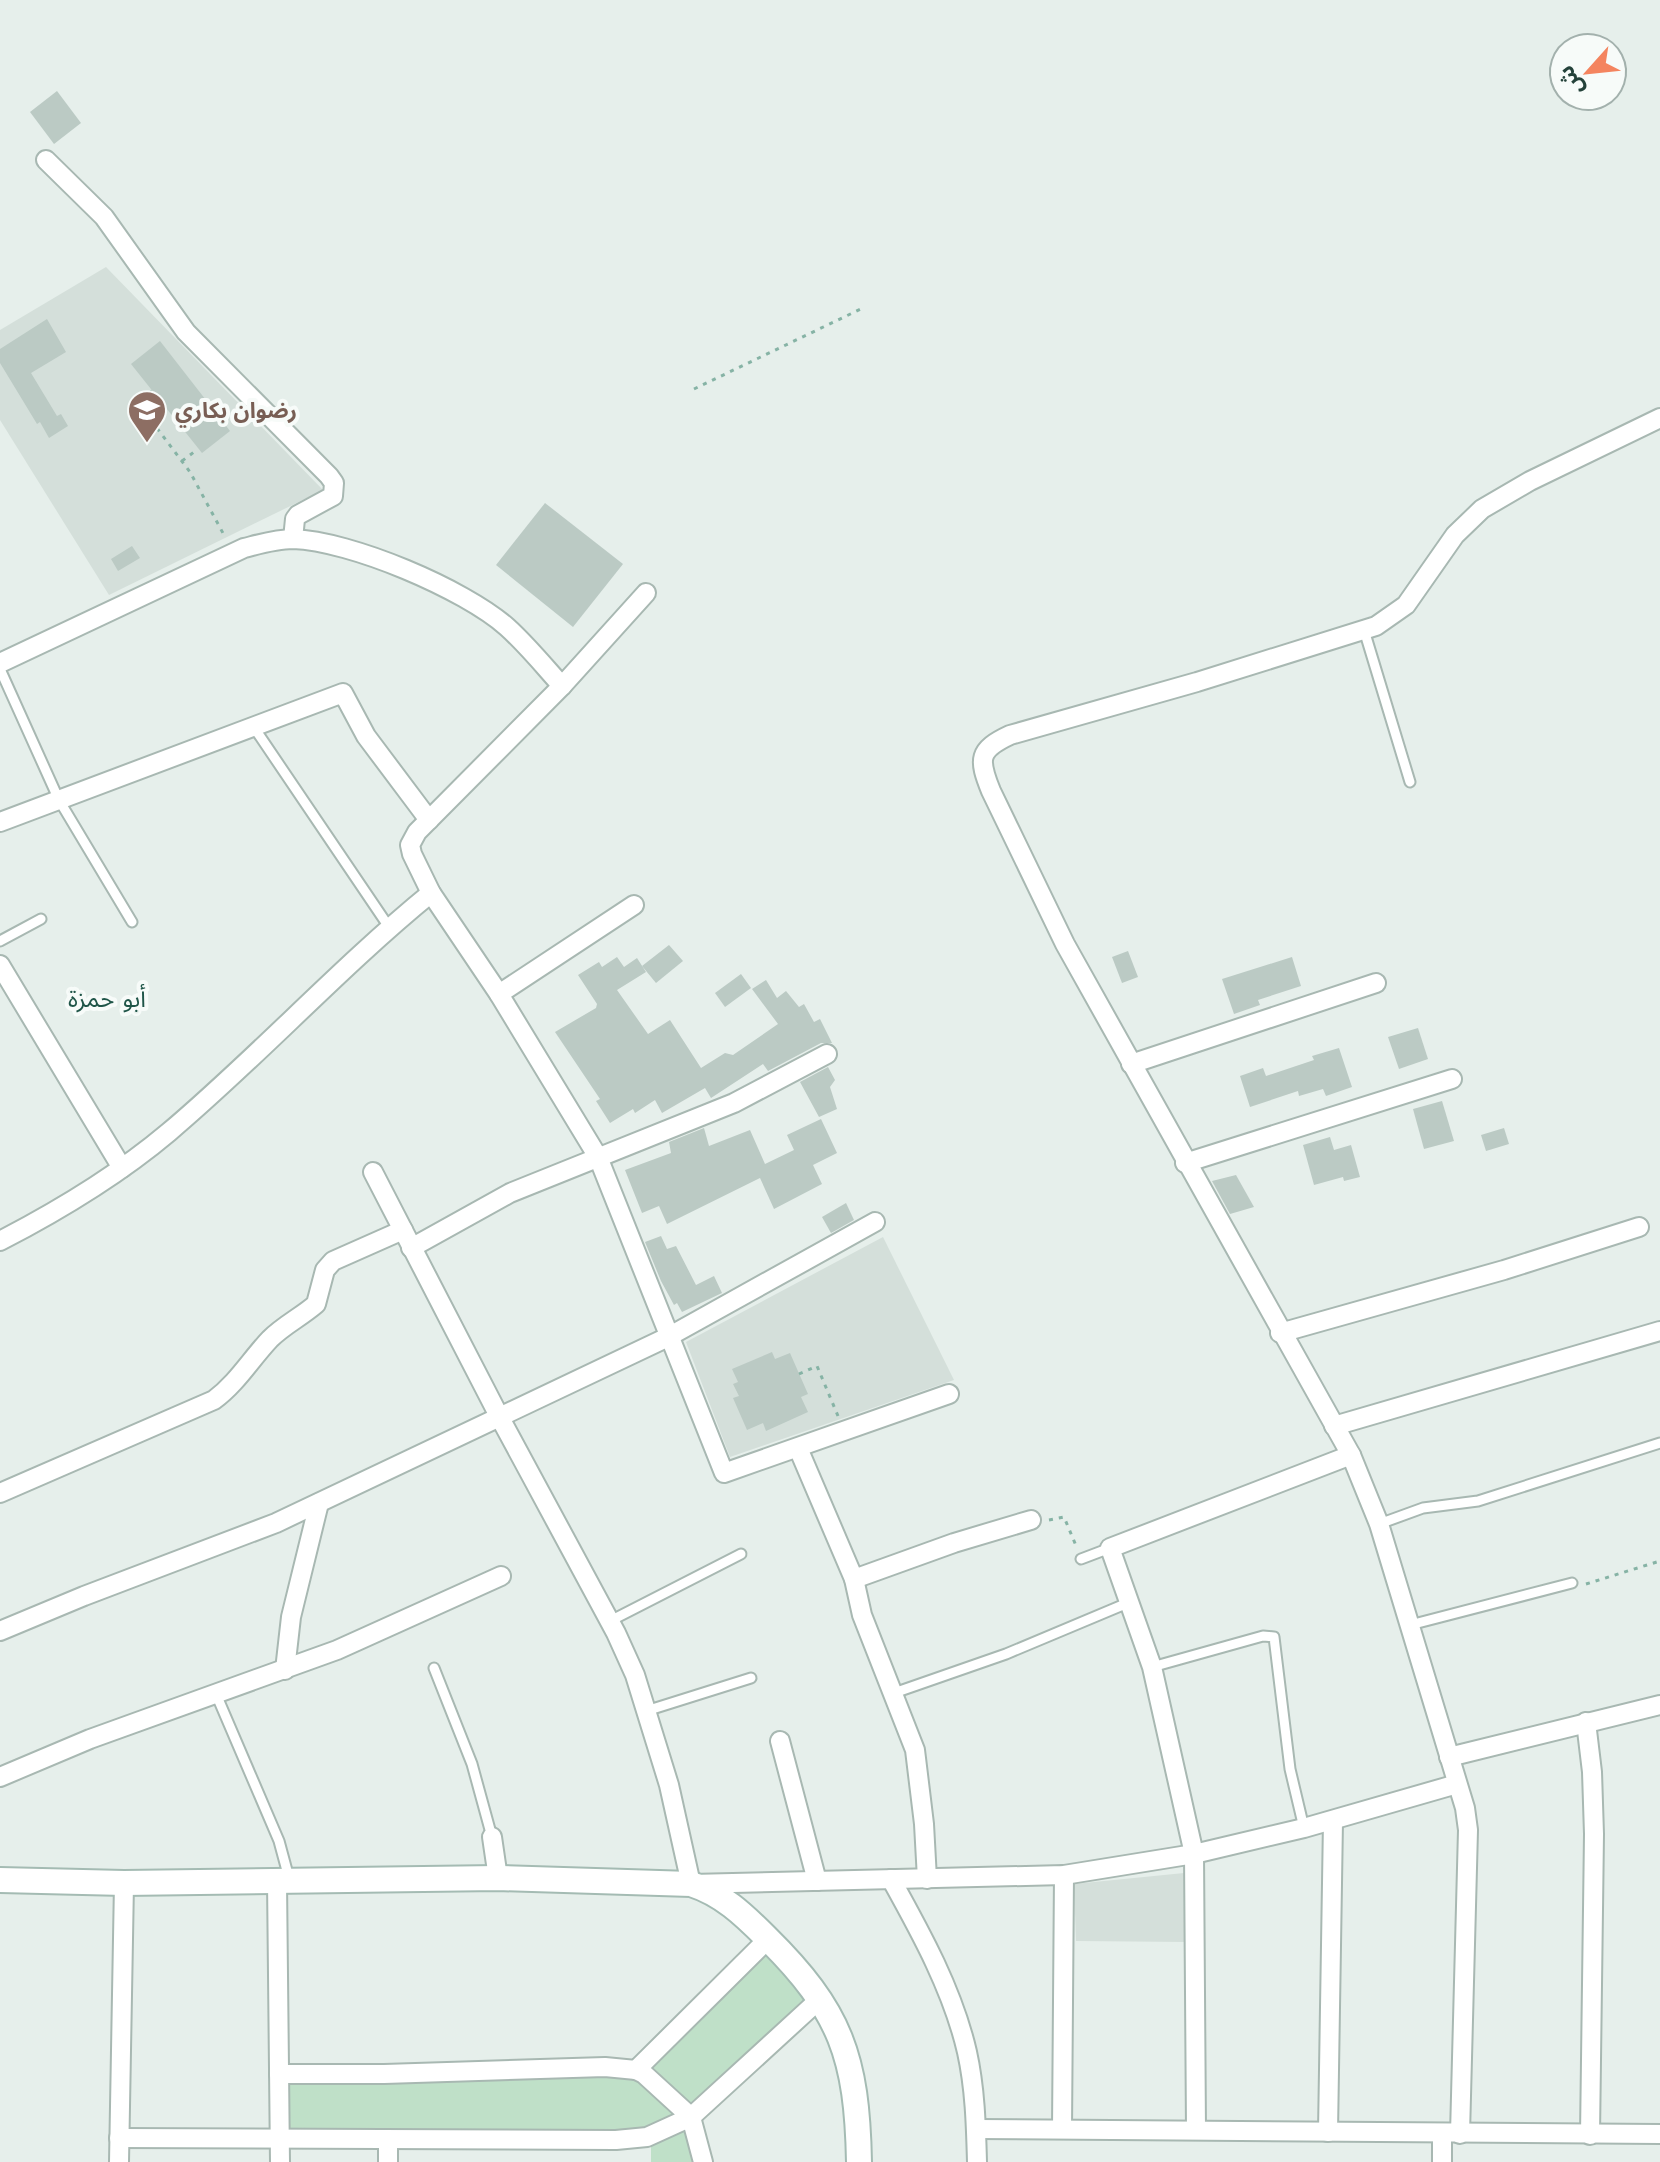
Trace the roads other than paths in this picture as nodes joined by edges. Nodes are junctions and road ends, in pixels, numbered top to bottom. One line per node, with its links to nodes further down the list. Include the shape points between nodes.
1 (46, 160): 3 (street, via 104,217 186,332 334,483 333,496 295,519)
2 (1660, 418): 5 (street, via 1482,509 1455,535 1406,605)
3 (293, 539): 6 (street, via 233,553); 8 (street, via 360,554 471,600 507,627)
4 (646, 593): 8 (street)
5 (1364, 630): 10 (lane); 24 (street, via 1010,735 991,744 983,755 991,791)
6 (0, 663)
7 (0, 669): 11 (lane)
8 (562, 686): 12 (street)
9 (253, 726): 11 (street); 12 (street, via 343,693 366,736); 18 (lane)
10 (1410, 782)
11 (59, 800): 13 (street); 17 (lane)
12 (429, 820): 14 (street, via 410,845)
13 (0, 822)
14 (431, 893): 18 (street); 22 (street)
15 (634, 905): 22 (street)
16 (41, 919): 19 (lane)
17 (132, 922)
18 (389, 927): 28 (street, via 214,1092)
19 (0, 941)
20 (0, 965): 28 (street)
21 (1376, 983): 24 (street)
22 (499, 994): 26 (street)
23 (827, 1054): 26 (street, via 734,1103)
24 (1131, 1064): 27 (street)
25 (1452, 1079): 27 (street)
26 (598, 1157): 34 (street, via 510,1193); 37 (street)
27 (1185, 1163): 36 (street)
28 (122, 1168): 33 (street)
29 (373, 1172): 32 (street)
30 (875, 1222): 37 (street)
31 (1639, 1227): 36 (street)
32 (403, 1230): 34 (street); 44 (street, via 333,1261 325,1270 316,1304 288,1322 214,1400)
33 (0, 1241)
34 (411, 1248): 39 (street)
35 (1660, 1331): 40 (street)
36 (1280, 1333): 40 (street)
37 (668, 1337): 39 (street); 42 (street, via 724,1473)
38 (949, 1394): 42 (street)
39 (499, 1416): 45 (street); 55 (street)
40 (1334, 1426): 43 (street)
41 (1660, 1443): 47 (lane, via 1478,1501 1423,1508)
42 (798, 1448): 52 (street)
43 (1351, 1455): 47 (street); 48 (street)
44 (0, 1493)
45 (319, 1503): 57 (street); 60 (street, via 291,1617)
46 (1031, 1520): 52 (street)
47 (1379, 1524): 56 (street)
48 (1110, 1548): 50 (lane); 54 (street)
49 (741, 1554): 55 (lane)
50 (1081, 1559)
51 (501, 1576): 60 (street)
52 (854, 1579): 62 (street, via 862,1615)
53 (1572, 1583): 56 (lane)
54 (1130, 1602): 58 (street); 62 (lane)
55 (610, 1621): 65 (street)
56 (1410, 1625): 68 (street)
57 (0, 1631)
58 (1152, 1667): 72 (lane, via 1274,1637 1290,1769); 74 (street)
59 (434, 1668): 73 (lane, via 472,1764)
60 (285, 1670): 63 (street)
61 (751, 1678): 65 (lane)
62 (894, 1693): 78 (street, via 915,1750)
63 (216, 1694): 69 (street); 80 (lane, via 279,1841)
64 (1660, 1705): 66 (street)
65 (646, 1711): 83 (street)
66 (1586, 1722): 68 (street); 95 (street, via 1594,1834)
67 (780, 1741): 81 (street)
68 (1449, 1757): 70 (street)
69 (0, 1777)
70 (1457, 1784): 71 (street); 93 (street, via 1468,1830)
71 (1333, 1821): 72 (street); 92 (street)
72 (1304, 1828): 74 (street)
73 (492, 1837): 76 (street)
74 (1194, 1854): 75 (street); 91 (street)
75 (1064, 1875): 78 (street); 90 (street)
76 (498, 1878): 80 (street); 83 (street)
77 (891, 1879): 78 (street); 81 (street); 89 (street, via 958,2023 967,2052)
78 (927, 1879)
79 (0, 1880): 82 (street)
80 (284, 1881): 82 (street); 87 (street)
81 (817, 1881): 83 (street)
82 (124, 1883): 96 (street)
83 (691, 1884): 84 (street, via 721,1897)
84 (768, 1939): 85 (street); 86 (street)
85 (821, 1998): 88 (street); 103 (street, via 852,2077)
86 (636, 2070): 87 (street); 88 (street)
87 (279, 2074): 97 (street)
88 (691, 2117): 98 (street, via 633,2139); 102 (street)
89 (976, 2129): 90 (street); 104 (street)
90 (1062, 2129): 91 (street)
91 (1196, 2130): 92 (street)
92 (1328, 2132): 93 (street)
93 (1451, 2134): 95 (street); 105 (street)
94 (1660, 2134): 95 (street)
95 (1590, 2135)
96 (119, 2138): 97 (street); 99 (street)
97 (279, 2140): 98 (street); 100 (street)
98 (388, 2140): 101 (street)
99 (119, 2162)
100 (280, 2162)
101 (388, 2162)
102 (703, 2162)
103 (859, 2162)
104 (977, 2162)
105 (1442, 2162)

